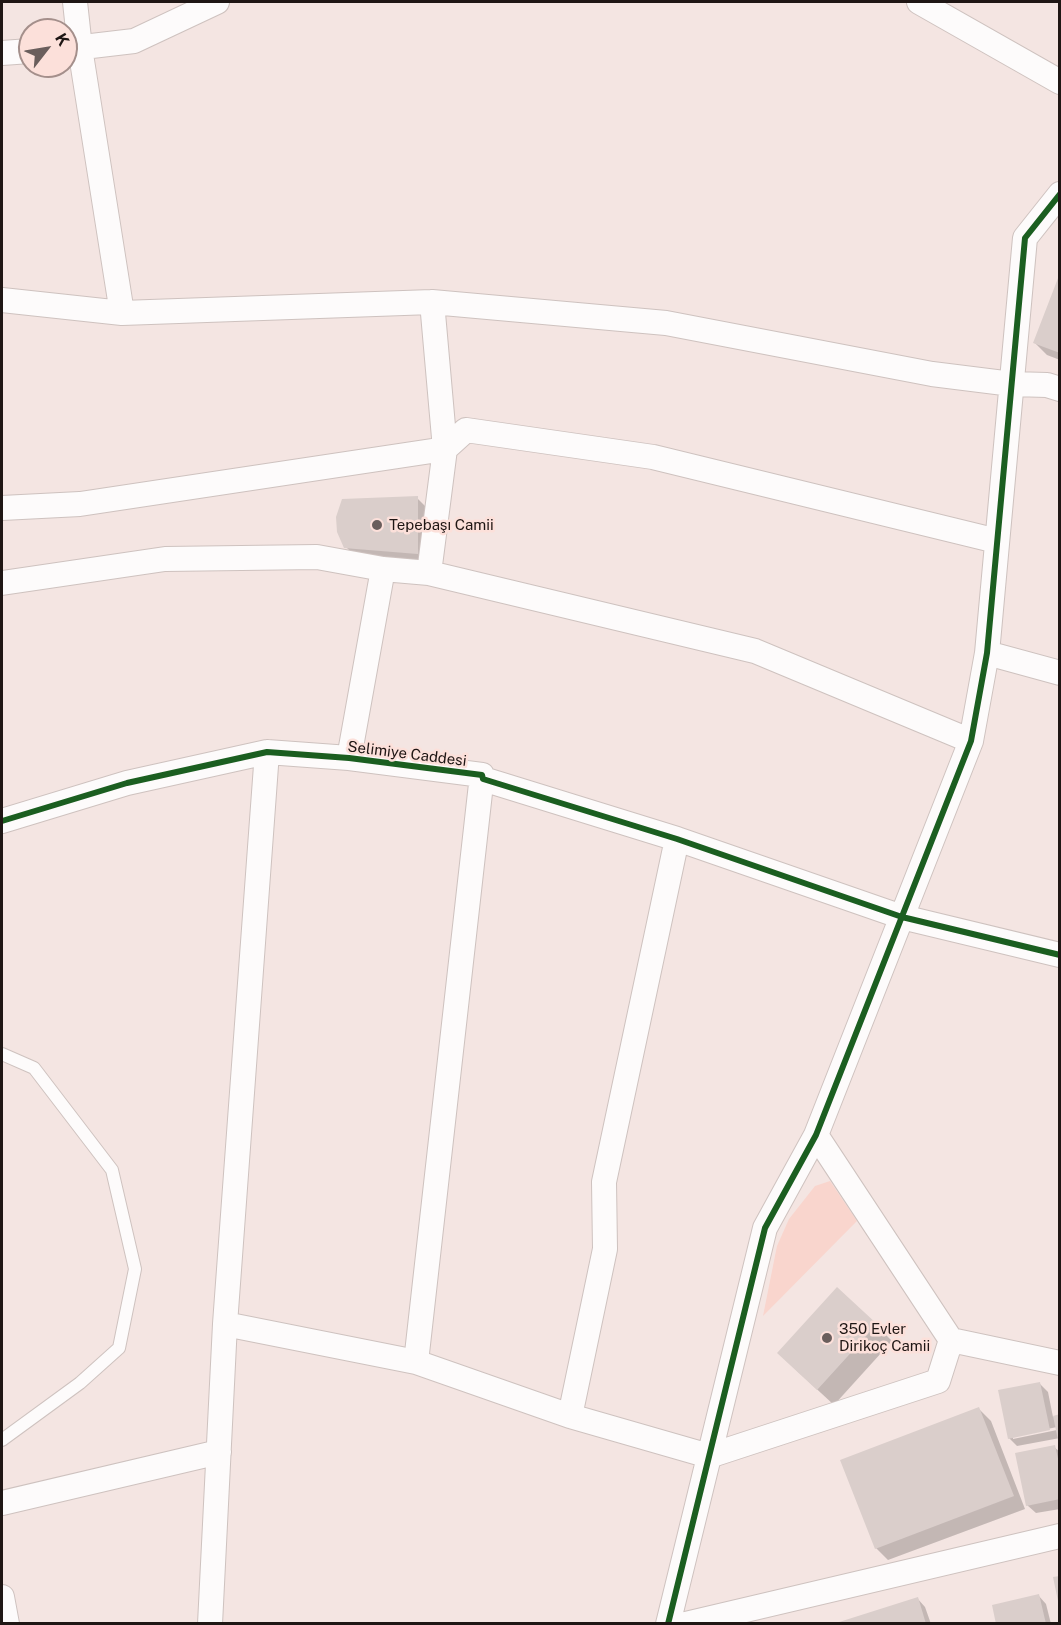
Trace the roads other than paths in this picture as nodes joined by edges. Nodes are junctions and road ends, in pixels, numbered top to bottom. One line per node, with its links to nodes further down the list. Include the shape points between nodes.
1 (75, 2): 4 (street)
2 (218, 2): 5 (street, via 134,41)
3 (919, 2): 9 (street)
4 (74, 18)
5 (78, 47)
6 (18, 52): 7 (street)
7 (2, 53)
8 (78, 75): 13 (street)
9 (1059, 82)
10 (1059, 194): 14 (street, via 1025,238)
11 (2, 300): 13 (street)
12 (432, 302): 13 (street); 14 (street, via 666,323 932,374); 16 (street)
13 (122, 313)
14 (1012, 384): 15 (street); 18 (street)
15 (1059, 389)
16 (445, 449): 17 (street, via 80,504); 18 (street, via 466,430 653,457); 20 (street)
17 (2, 508)
18 (998, 541): 22 (street)
19 (383, 569): 20 (street); 21 (street, via 317,557 165,559); 26 (street)
20 (429, 573): 24 (street, via 754,651)
21 (2, 582)
22 (987, 653): 23 (street); 24 (street)
23 (1059, 673)
24 (971, 741): 30 (street)
25 (267, 752): 26 (street, Selimiye Caddesi); 28 (street, Selimiye Caddesi, via 127,783); 34 (street)
26 (349, 758): 27 (street, Selimiye Caddesi)
27 (482, 775): 29 (street, Selimiye Caddesi, via 483,779); 36 (street)
28 (2, 821)
29 (677, 839): 30 (street, Selimiye Caddesi); 38 (street, via 604,1182 605,1249)
30 (902, 917): 31 (street, Selimiye Caddesi); 33 (street)
31 (1059, 955)
32 (2, 1053): 39 (lane, via 34,1068 112,1170 135,1269 119,1348 80,1383)
33 (816, 1135): 35 (street); 41 (street, via 765,1228)
34 (225, 1324): 36 (street); 40 (street)
35 (951, 1340): 37 (street); 41 (street, via 938,1381)
36 (417, 1362): 38 (street)
37 (1059, 1363)
38 (570, 1416): 41 (street)
39 (2, 1440)
40 (219, 1452): 42 (street); 46 (street)
41 (709, 1456): 47 (street)
42 (2, 1503)
43 (1059, 1536): 48 (street)
44 (2, 1597): 45 (street)
45 (7, 1623)
46 (210, 1623)
47 (668, 1623)
48 (686, 1623)

